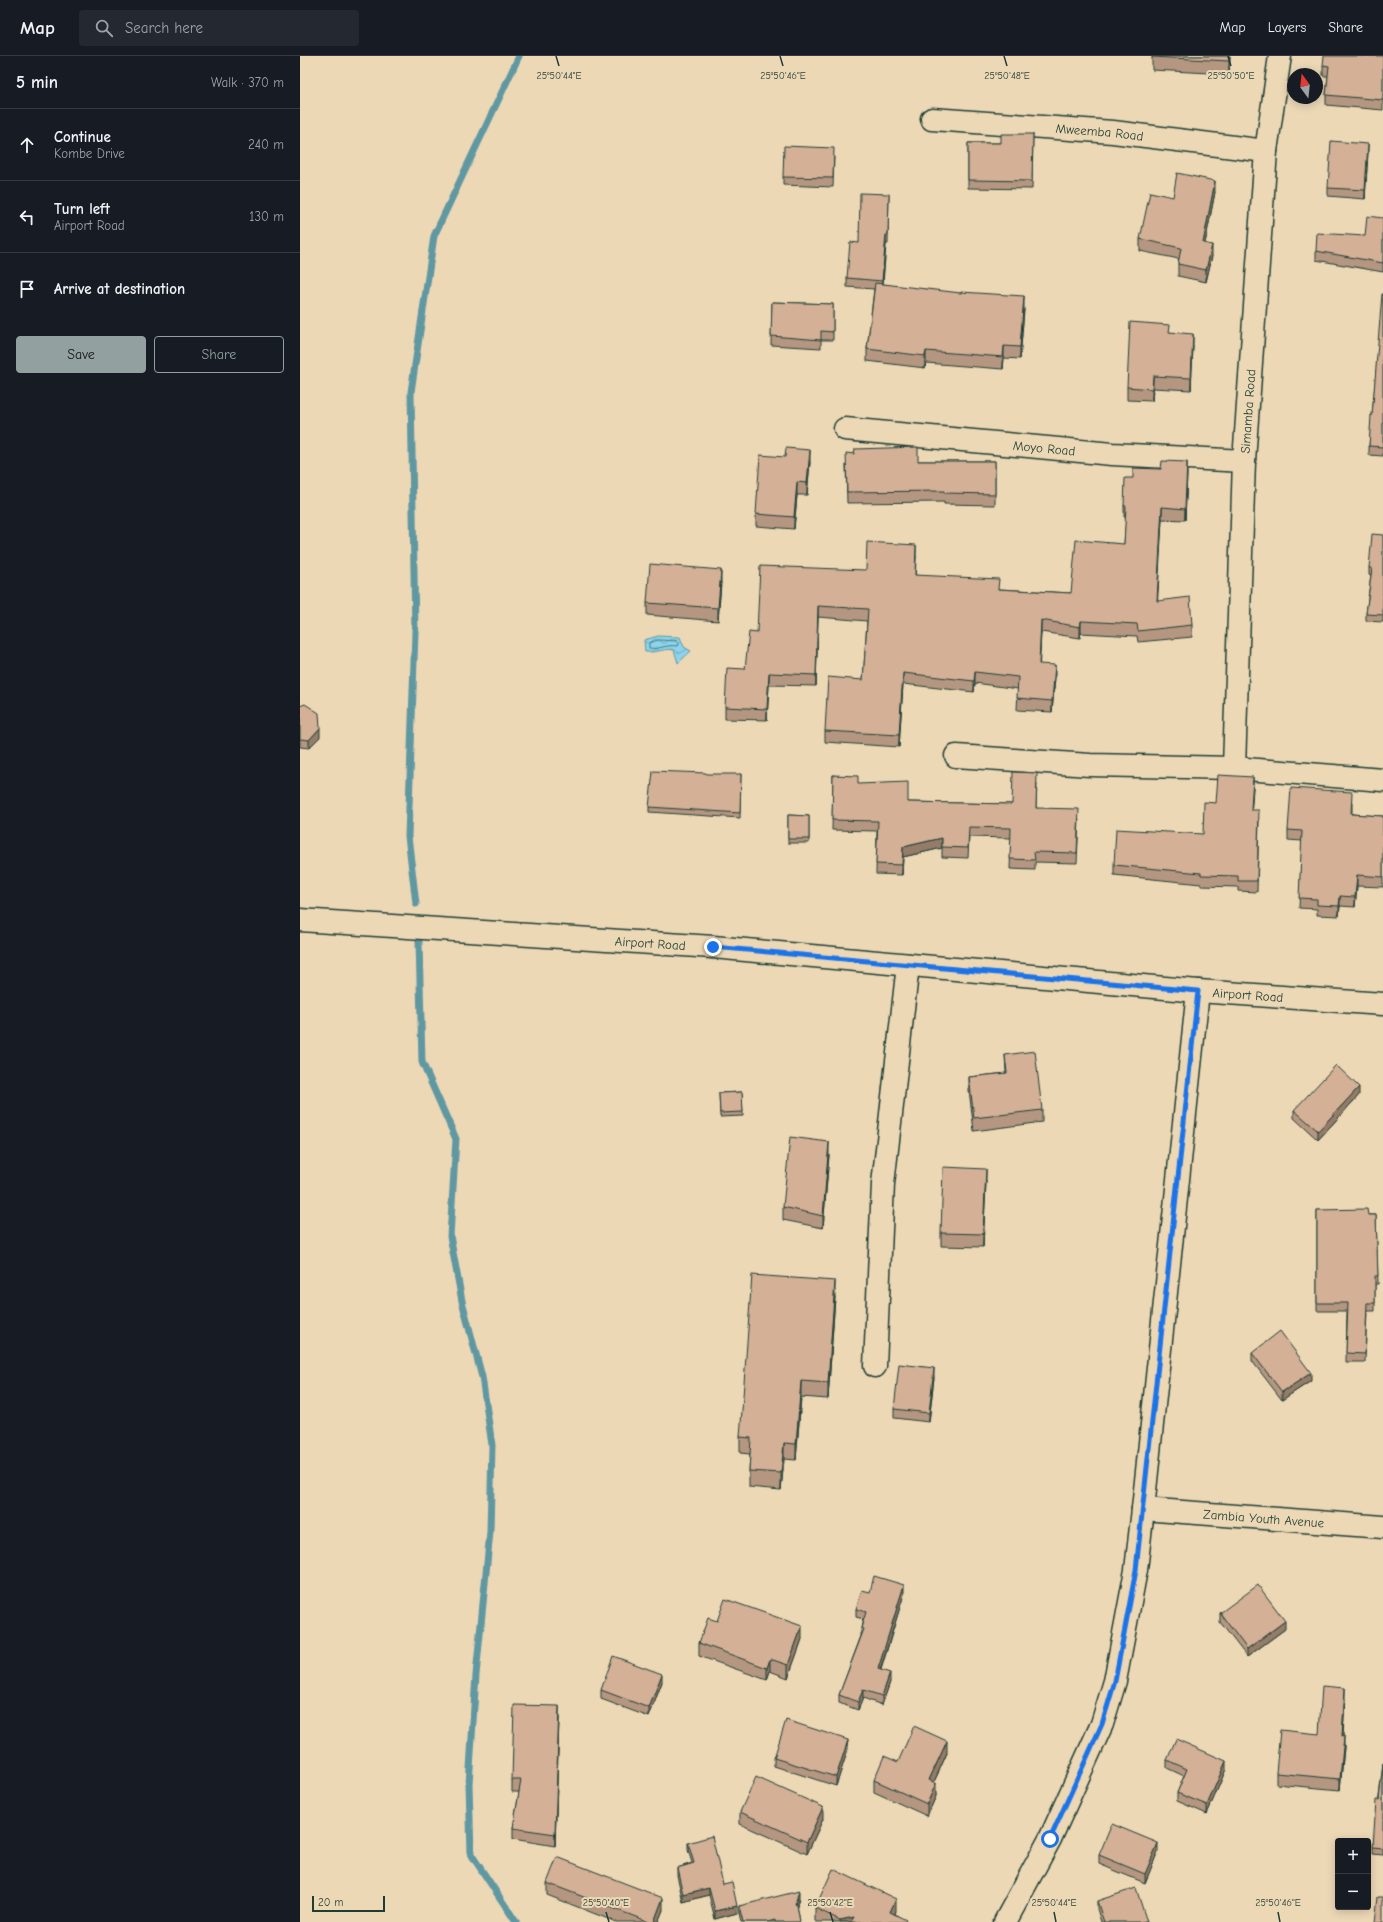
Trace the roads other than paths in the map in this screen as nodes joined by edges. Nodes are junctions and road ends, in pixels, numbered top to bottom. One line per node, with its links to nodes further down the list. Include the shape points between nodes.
1 (1280, 56): 3 (street, Simamba Road)
2 (932, 119): 3 (street, Mweemba Road, via 1113,132)
3 (1266, 151): 5 (street, Simamba Road)
4 (845, 429): 5 (street, Moyo Road, via 1112,454)
5 (1244, 461): 7 (street, Simamba Road)
6 (956, 756): 7 (street, via 1090,765)
7 (1234, 768): 8 (street)
8 (1383, 780)
9 (300, 920): 10 (street, Airport Road, via 713,947)
10 (908, 965): 11 (street, Airport Road); 13 (street, via 883,1184)
11 (1198, 991): 12 (street, Airport Road); 14 (street)
12 (1383, 1004)
13 (875, 1366)
14 (1144, 1509): 15 (street, Zambia Youth Avenue); 16 (street, via 1136,1570 1115,1681 1102,1724 1050,1839)
15 (1383, 1527)
16 (1005, 1922)

